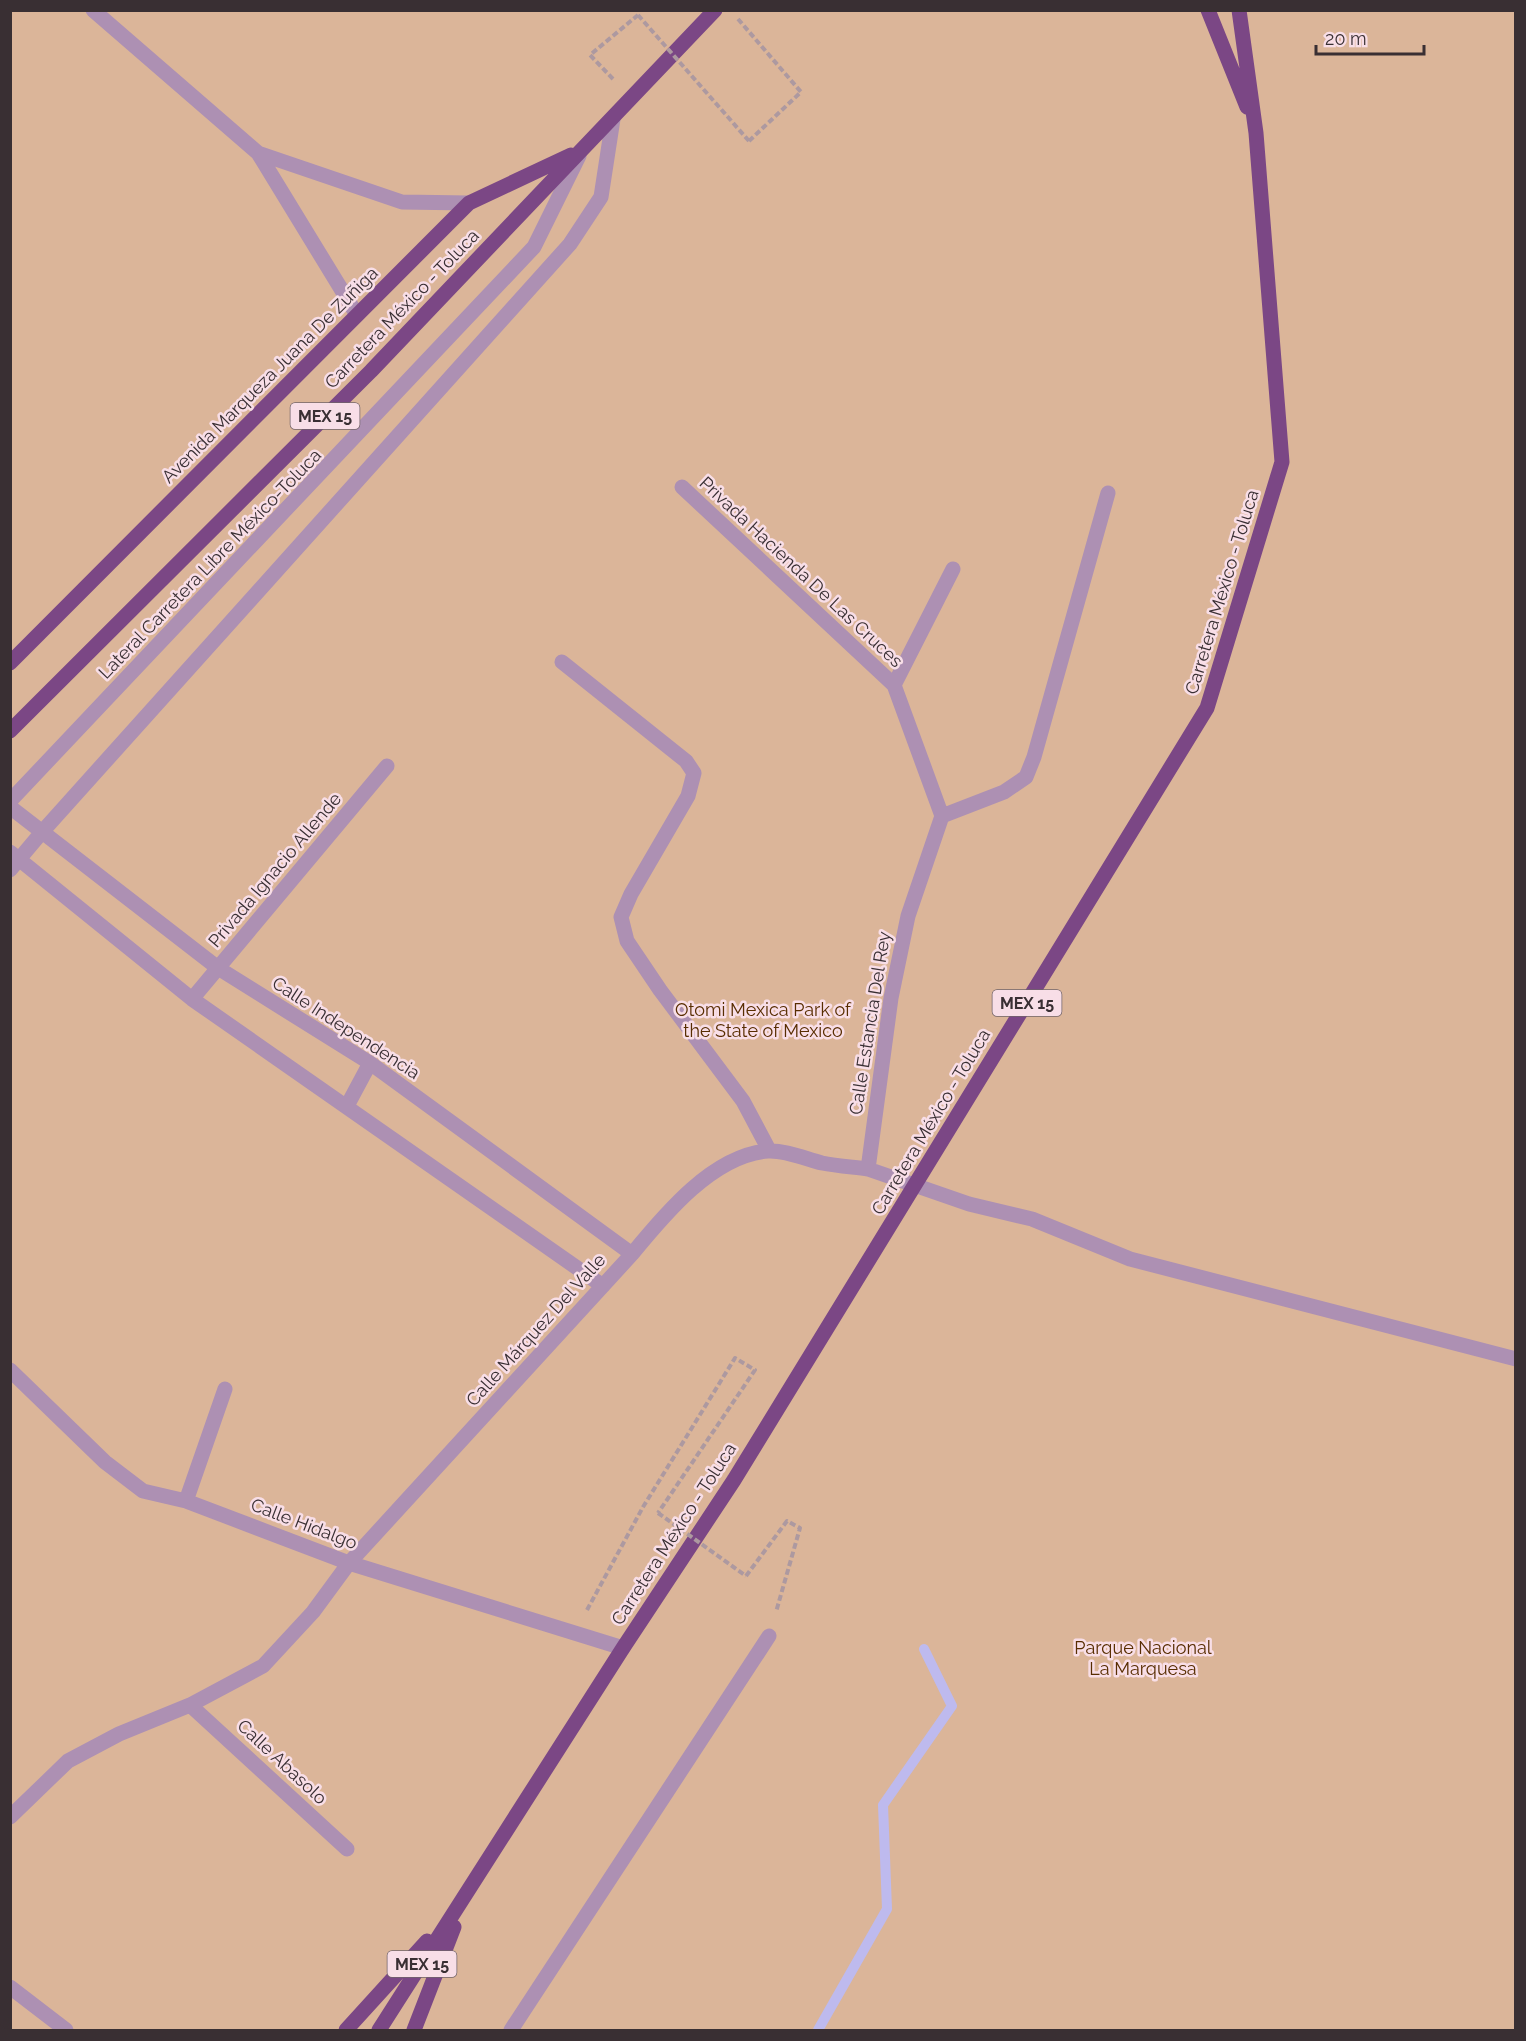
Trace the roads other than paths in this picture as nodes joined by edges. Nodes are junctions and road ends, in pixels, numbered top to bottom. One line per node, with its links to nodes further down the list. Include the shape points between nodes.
1 (93, 10): 8 (street)
2 (715, 10): 5 (main road, Carretera México - Toluca / MEX 15)
3 (1208, 10): 6 (main road)
4 (1239, 10): 6 (main road, Carretera México - Toluca / MEX 15)
5 (613, 119): 7 (main road, Carretera México - Toluca / MEX 15); 22 (street, via 601,197 570,244)
6 (1256, 133): 30 (main road, Carretera México - Toluca / MEX 15, via 1282,462 1207,708)
7 (582, 150): 9 (main road, Avenida Marqueza Juana De Zuñiga); 17 (main road, Carretera México - Toluca / MEX 15, via 371,371); 19 (street, Lateral Carretera Libre México-Toluca, via 534,247)
8 (258, 153): 9 (street, via 402,202); 10 (street)
9 (469, 204): 10 (main road, Avenida Marqueza Juana De Zuñiga)
10 (357, 315): 15 (main road, Avenida Marqueza Juana De Zuñiga)
11 (682, 487): 16 (street, Privada Hacienda De Las Cruces)
12 (1108, 493): 21 (street, via 1026,777 1004,792)
13 (953, 569): 16 (street, Privada Hacienda De Las Cruces)
14 (562, 662): 28 (street, via 686,761 694,773 688,796 621,917 627,941 743,1101)
15 (10, 663)
16 (894, 685): 21 (street, Privada Hacienda De Las Cruces)
17 (10, 731)
18 (387, 766): 24 (street, Privada Ignacio Allende)
19 (10, 801)
20 (10, 807): 22 (street, Calle Independencia)
21 (942, 816): 29 (street, Calle Estancia Del Rey, via 908,916 891,998)
22 (42, 832): 23 (street); 24 (street, Calle Independencia)
23 (14, 860): 25 (street)
24 (218, 968): 25 (street, Privada Ignacio Allende); 26 (street, Calle Independencia)
25 (192, 999): 27 (street)
26 (370, 1063): 27 (street); 31 (street, Calle Independencia)
27 (347, 1106): 32 (street)
28 (770, 1150): 29 (street); 31 (street, Calle Márquez Del Valle, via 736,1159 721,1168 670,1208)
29 (868, 1169): 30 (street)
30 (915, 1186): 33 (street, via 1032,1219 1130,1259); 39 (main road, Carretera México - Toluca / MEX 15, via 734,1480)
31 (632, 1254): 32 (street, Calle Márquez Del Valle)
32 (603, 1286): 37 (street, Calle Márquez Del Valle)
33 (1515, 1359)
34 (10, 1370): 36 (street, Calle Hidalgo, via 105,1462 143,1491)
35 (225, 1389): 36 (street)
36 (186, 1501): 37 (street, Calle Hidalgo)
37 (349, 1563): 39 (street, Calle Hidalgo); 40 (street, Calle Márquez Del Valle, via 314,1612 263,1666)
38 (769, 1636): 49 (street)
39 (623, 1648): 43 (main road, Carretera México - Toluca / MEX 15)
40 (190, 1705): 41 (street, Calle Márquez Del Valle, via 119,1734 68,1761); 42 (street, Calle Abasolo)
41 (10, 1817)
42 (347, 1849)
43 (465, 1898): 46 (main road); 47 (main road, Carretera México - Toluca / MEX 15); 48 (main road)
44 (10, 1987): 45 (street)
45 (66, 2031)
46 (346, 2031)
47 (379, 2031)
48 (414, 2031)
49 (511, 2031)

